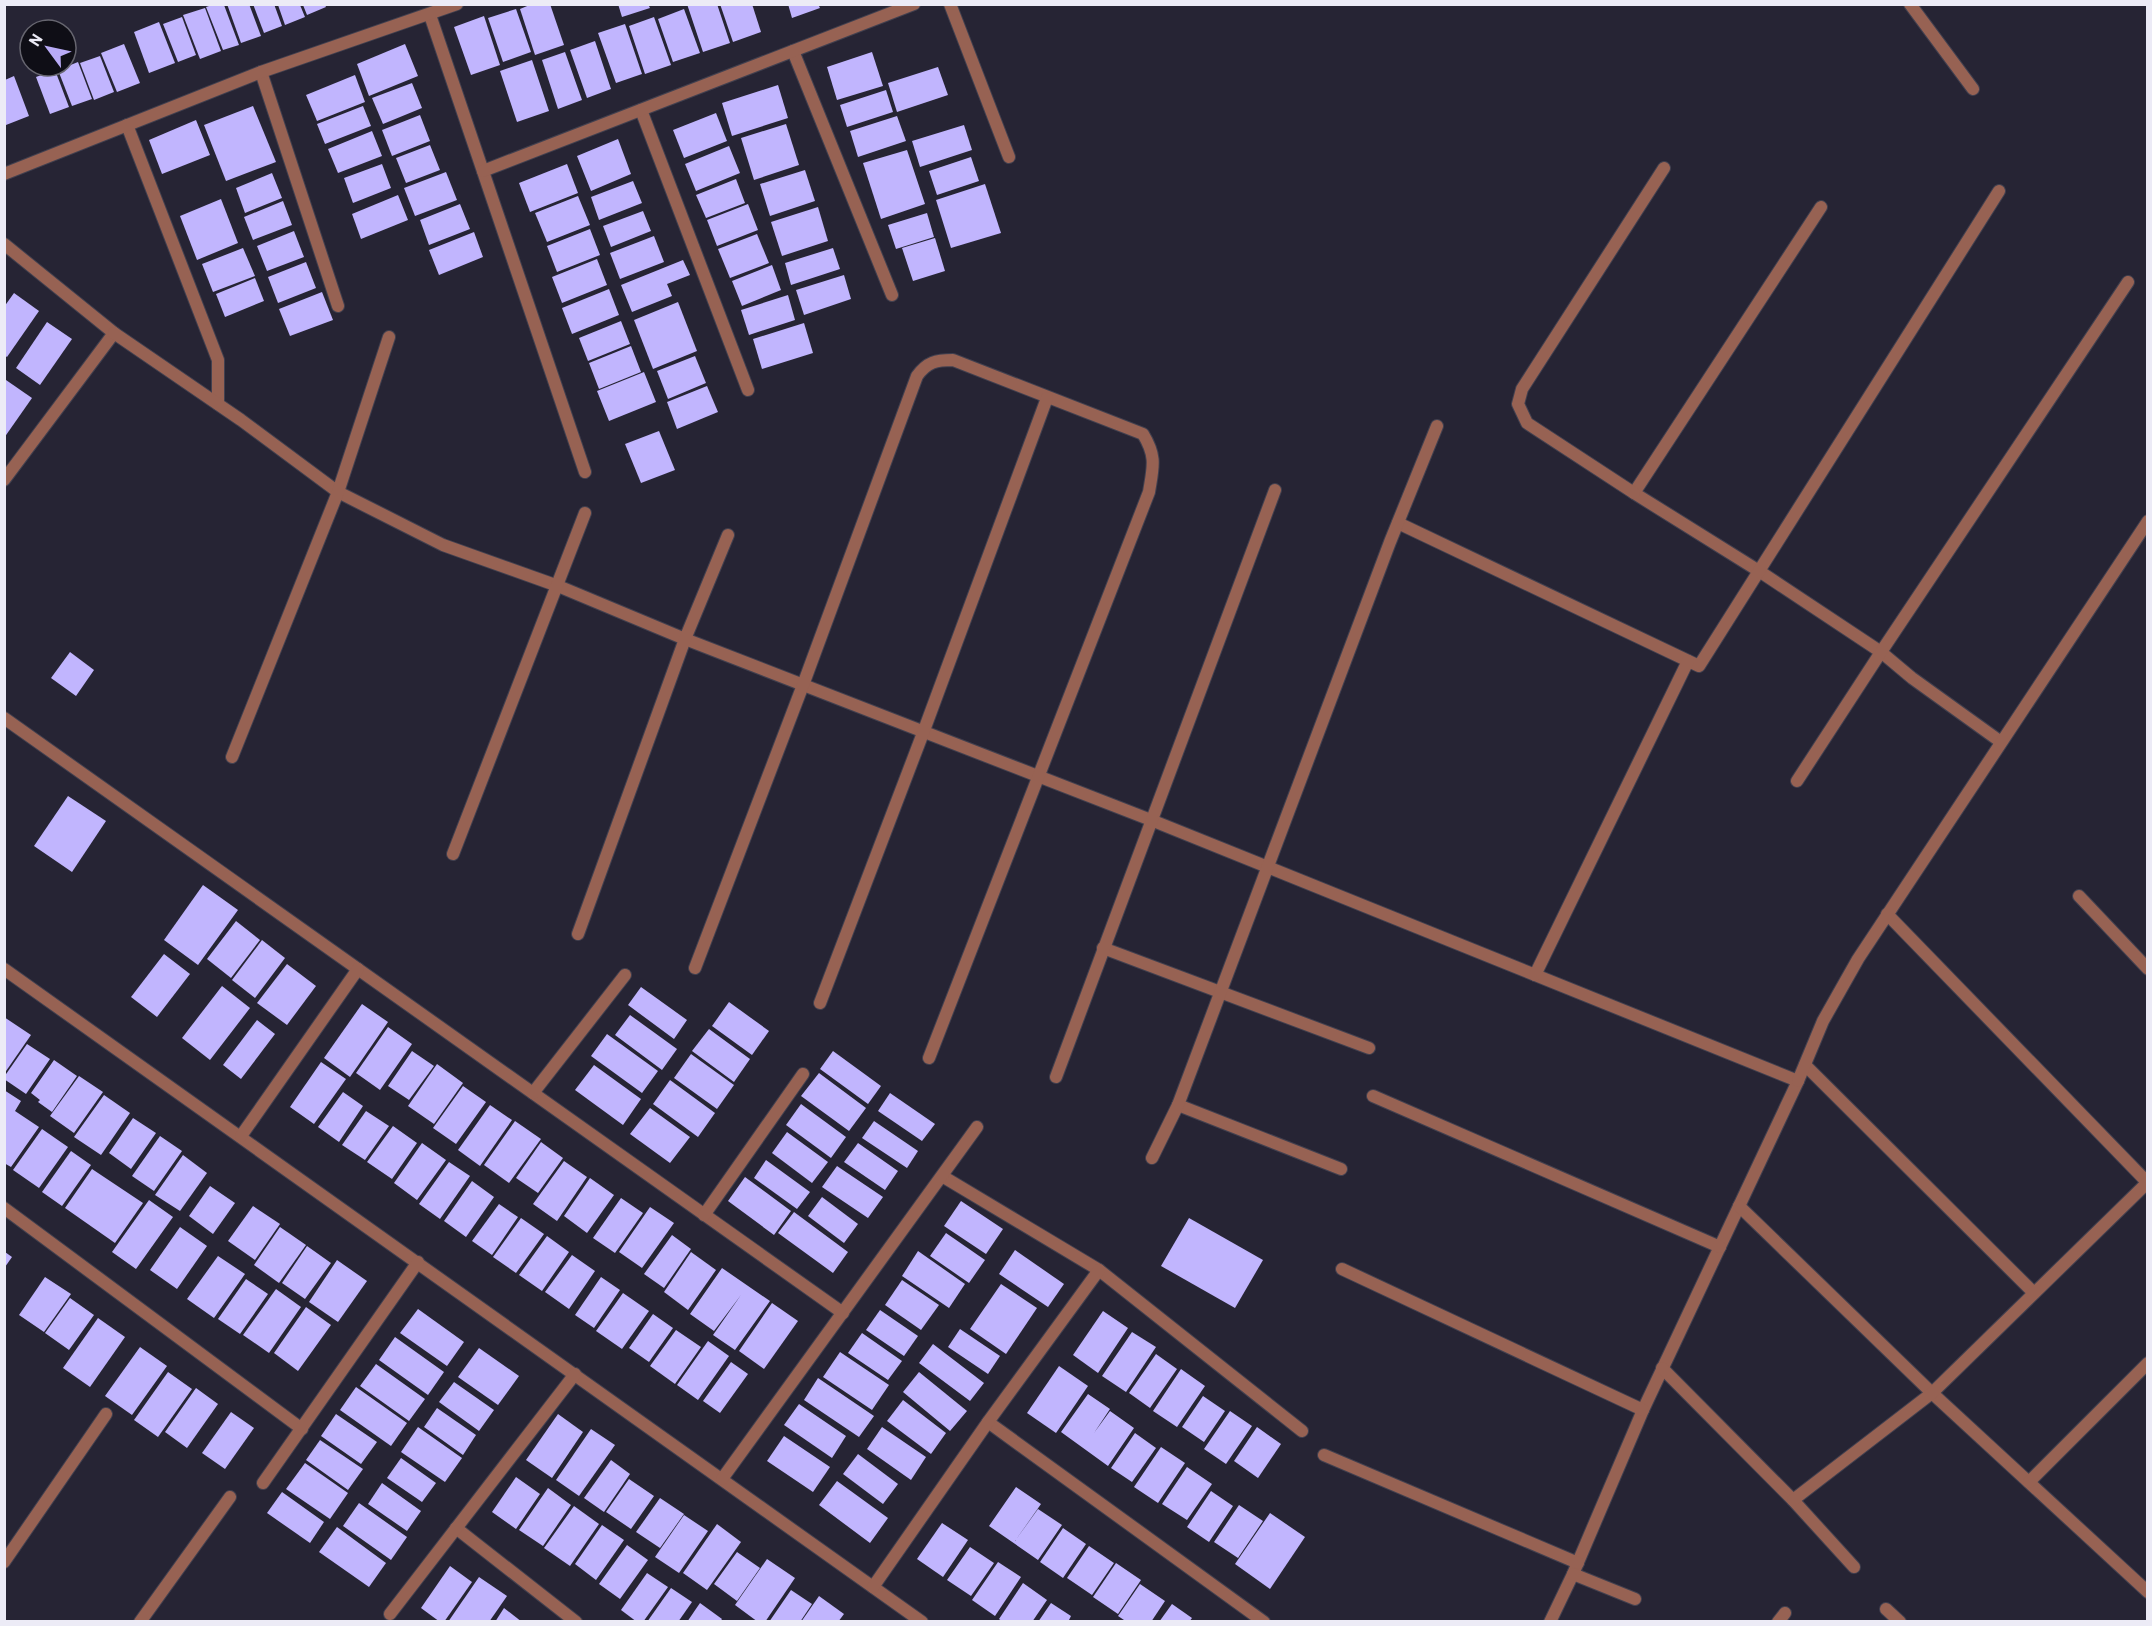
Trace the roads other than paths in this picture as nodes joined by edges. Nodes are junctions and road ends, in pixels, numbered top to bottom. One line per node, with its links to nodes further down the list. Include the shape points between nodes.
1 (457, 4): 5 (street)
2 (914, 4): 6 (street)
3 (950, 4): 11 (street)
4 (1910, 4): 8 (street)
5 (429, 15): 7 (street); 13 (street)
6 (793, 51): 9 (street); 19 (street)
7 (261, 72): 10 (street); 20 (street)
8 (1973, 89)
9 (641, 110): 13 (street); 23 (street)
10 (128, 125): 14 (street); 25 (street, via 218,360)
11 (1009, 157)
12 (1664, 168): 31 (street, via 1522,389 1518,404 1527,423)
13 (483, 171): 27 (street)
14 (4, 174)
15 (1999, 191): 36 (street)
16 (1821, 207): 31 (street)
17 (4, 244): 21 (street)
18 (2128, 282): 39 (street)
19 (892, 295)
20 (338, 306)
21 (114, 333): 25 (street); 28 (street)
22 (389, 337): 30 (street)
23 (748, 390)
24 (1047, 398): 41 (street, via 953,360 929,363 916,376); 43 (street); 46 (street, via 1143,434 1154,459 1149,492)
25 (218, 404): 30 (street)
26 (1437, 426): 34 (street)
27 (585, 472)
28 (4, 480)
29 (1275, 490): 48 (street)
30 (338, 492): 37 (street, via 443,545); 45 (street)
31 (1634, 493): 36 (street)
32 (585, 513): 37 (street)
33 (2148, 521): 44 (street)
34 (1398, 523): 40 (street); 50 (street)
35 (728, 535): 38 (street)
36 (1759, 571): 39 (street); 40 (street, via 1699,666)
37 (558, 586): 38 (street); 49 (street)
38 (685, 639): 41 (street); 53 (street)
39 (1881, 652): 44 (street); 47 (street)
40 (1688, 661): 60 (street)
41 (803, 686): 43 (street); 55 (street)
42 (4, 718): 57 (street)
43 (924, 733): 46 (street); 62 (street)
44 (2001, 742): 52 (street)
45 (232, 757)
46 (1039, 778): 48 (street); 64 (street)
47 (1797, 781)
48 (1151, 820): 50 (street); 54 (street)
49 (453, 854)
50 (1267, 867): 60 (street); 61 (street)
51 (2079, 896): 58 (street)
52 (1887, 914): 65 (street, via 1823,1021); 77 (street)
53 (578, 934)
54 (1103, 948): 61 (street); 67 (street)
55 (695, 968)
56 (4, 969): 73 (street)
57 (358, 969): 69 (street); 73 (street)
58 (2148, 969)
59 (625, 975): 69 (street)
60 (1535, 975): 68 (street)
61 (1220, 991): 63 (street); 71 (street)
62 (820, 1003)
63 (1369, 1048)
64 (929, 1058)
65 (1805, 1065): 68 (street); 85 (street)
66 (803, 1074): 80 (street)
67 (1056, 1077)
68 (1798, 1081): 78 (street)
69 (532, 1093): 80 (street)
70 (1373, 1096): 81 (street)
71 (1178, 1105): 74 (street); 75 (street)
72 (977, 1127): 76 (street)
73 (241, 1137): 82 (street)
74 (1152, 1158)
75 (1341, 1169)
76 (942, 1176): 84 (street); 86 (street)
77 (2147, 1182): 85 (street)
78 (1739, 1206): 81 (street); 90 (street)
79 (4, 1208): 94 (street)
80 (704, 1215): 86 (street)
81 (1720, 1247): 88 (street)
82 (418, 1262): 89 (street); 94 (street)
83 (1342, 1269): 91 (street)
84 (1099, 1270): 93 (street); 95 (street)
85 (2034, 1293): 90 (street)
86 (843, 1313): 97 (street)
87 (2148, 1363): 98 (street)
88 (1662, 1368): 91 (street); 101 (street)
89 (575, 1374): 97 (street); 102 (street)
90 (1932, 1393): 98 (street); 101 (street)
91 (1643, 1410): 105 (street)
92 (106, 1414): 103 (street)
93 (988, 1422): 106 (street); 114 (street)
94 (302, 1429): 99 (street)
95 (1302, 1431)
96 (1324, 1455): 105 (street)
97 (722, 1479): 106 (street)
98 (2029, 1482): 107 (street)
99 (263, 1483)
100 (230, 1497): 111 (street)
101 (1793, 1500): 104 (street)
102 (456, 1528): 110 (street); 112 (street)
103 (4, 1562)
104 (1854, 1567)
105 (1576, 1569): 108 (street); 115 (street)
106 (873, 1587): 113 (street)
107 (2148, 1592)
108 (1635, 1599)
109 (1886, 1609): 116 (street)
110 (390, 1614)
111 (140, 1622)
112 (576, 1622)
113 (921, 1622)
114 (1264, 1622)
115 (1550, 1622)
116 (1900, 1622)

